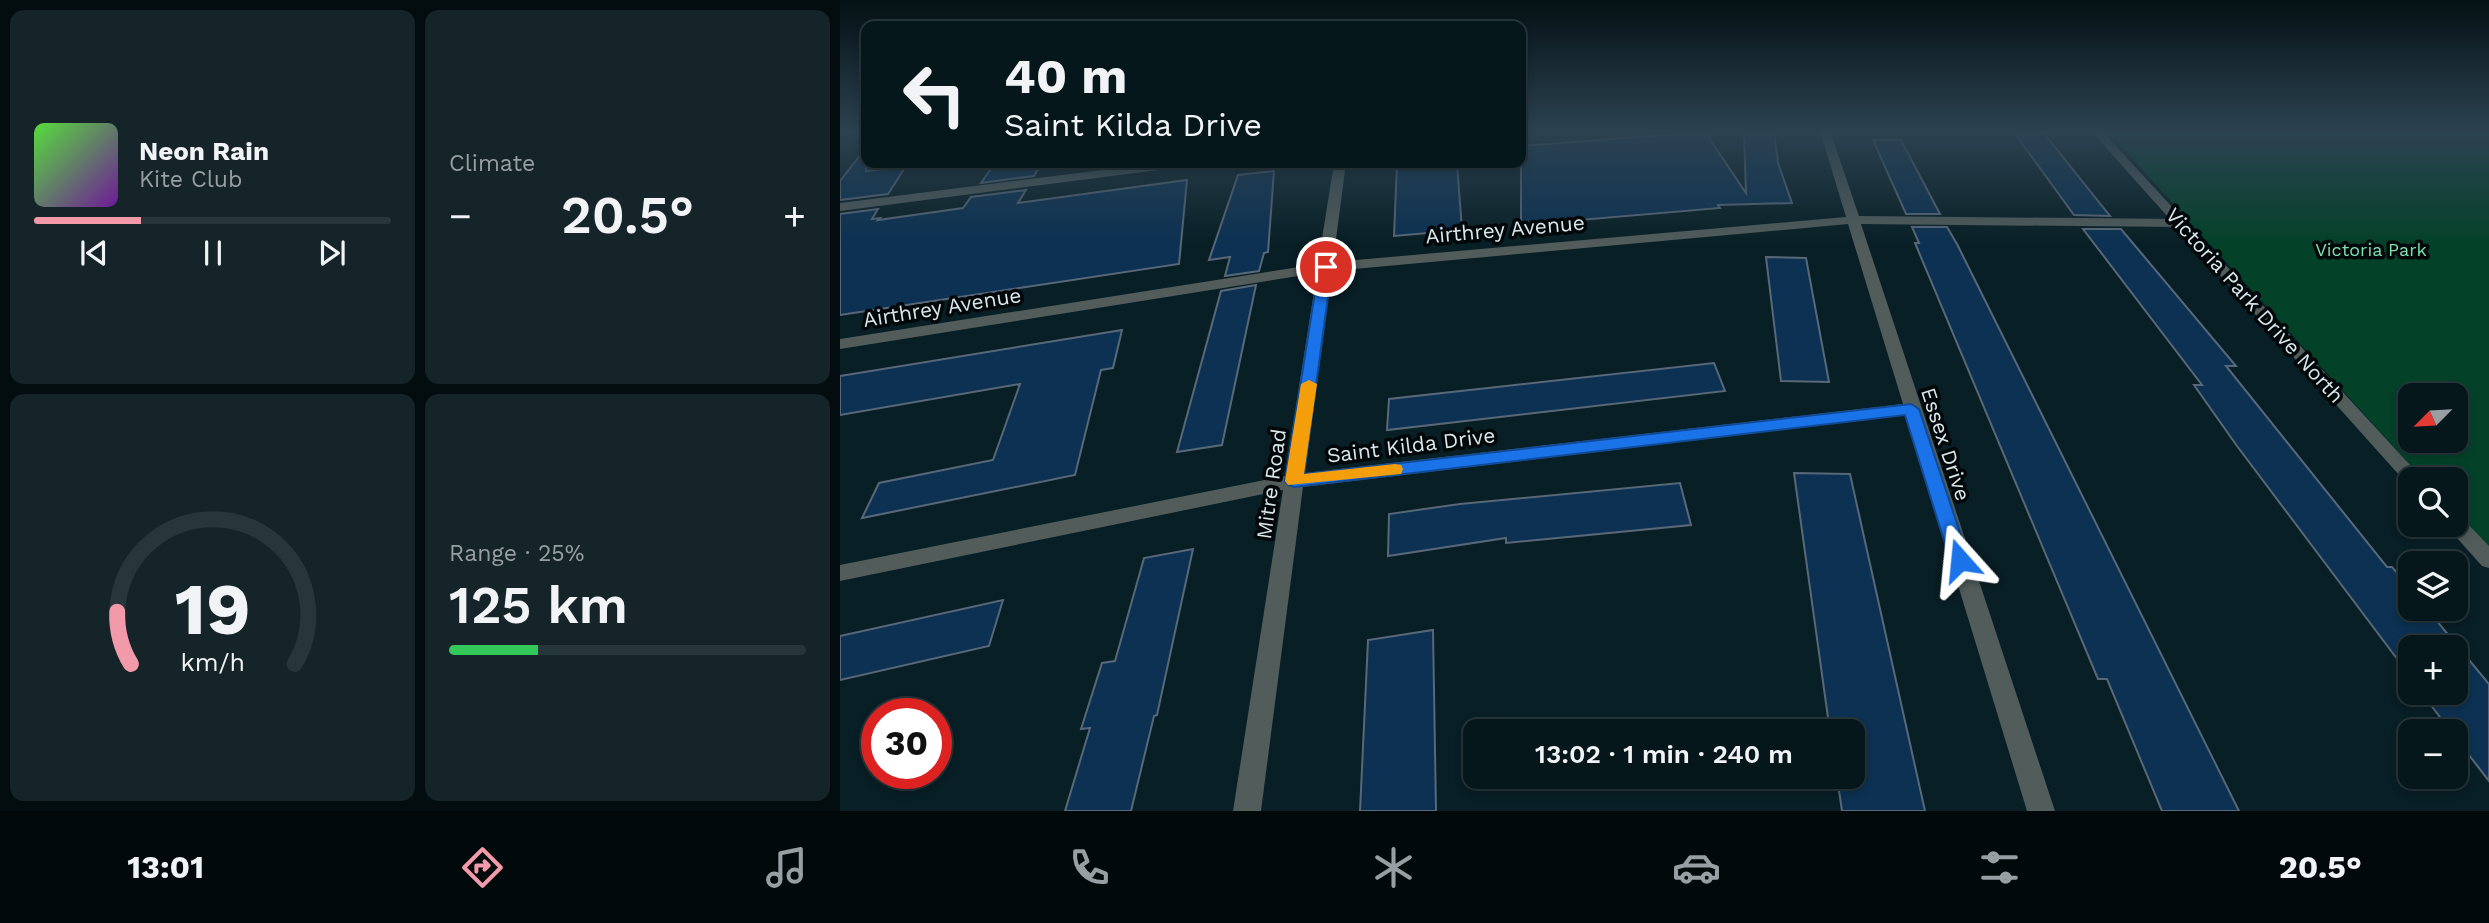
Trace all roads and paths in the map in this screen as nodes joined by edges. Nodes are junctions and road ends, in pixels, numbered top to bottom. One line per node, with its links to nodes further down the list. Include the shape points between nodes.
1 (1076, 169): 6 (street)
2 (1136, 169): 6 (street)
3 (1339, 169): 10 (street, Mitre Road)
4 (1836, 169): 8 (street, Essex Drive)
5 (2131, 169): 9 (street, Victoria Park Drive North)
6 (1072, 177): 7 (street)
7 (840, 207)
8 (1852, 220): 9 (street, Airthrey Avenue); 10 (street, Airthrey Avenue); 12 (street, Essex Drive)
9 (2180, 223): 13 (street, Victoria Park Drive North)
10 (1326, 267): 11 (street, Airthrey Avenue); 14 (street, Mitre Road)
11 (840, 344)
12 (1911, 409): 14 (street, Saint Kilda Drive); 19 (street, Essex Drive)
13 (2403, 467)
14 (1294, 481): 17 (street, Saint Kilda Drive); 18 (street, Mitre Road)
15 (2468, 537): 16 (street)
16 (2489, 560)
17 (840, 573)
18 (1247, 811)
19 (2041, 811)

